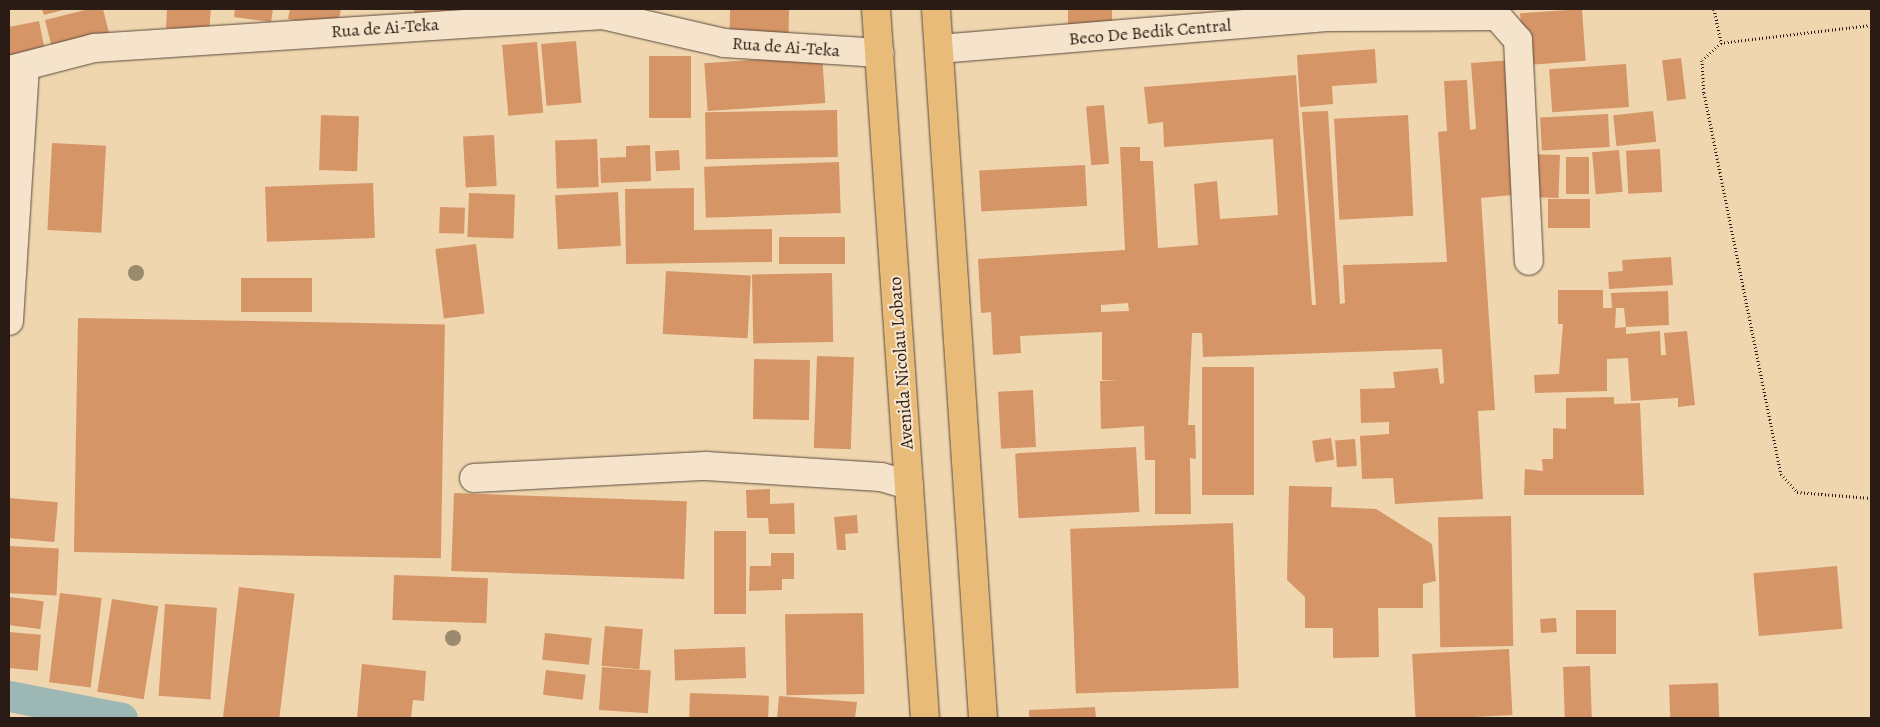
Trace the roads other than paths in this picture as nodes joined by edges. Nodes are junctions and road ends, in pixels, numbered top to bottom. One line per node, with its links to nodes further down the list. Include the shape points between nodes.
1 (876, 9): 4 (main road, Avenida Nicolau Lobato)
2 (936, 9): 3 (main road)
3 (939, 49): 6 (street, Beco De Bedik Central, via 1327,17 1498,16 1518,40); 11 (main road)
4 (880, 53): 5 (street, Rua de Ai-Teka, via 724,43 603,14 94,48); 9 (main road, Avenida Nicolau Lobato)
5 (17, 69): 7 (street)
6 (1529, 261)
7 (9, 321)
8 (474, 478): 9 (street, via 706,466 881,477)
9 (909, 485): 10 (main road, Avenida Nicolau Lobato)
10 (925, 718)
11 (983, 718)

